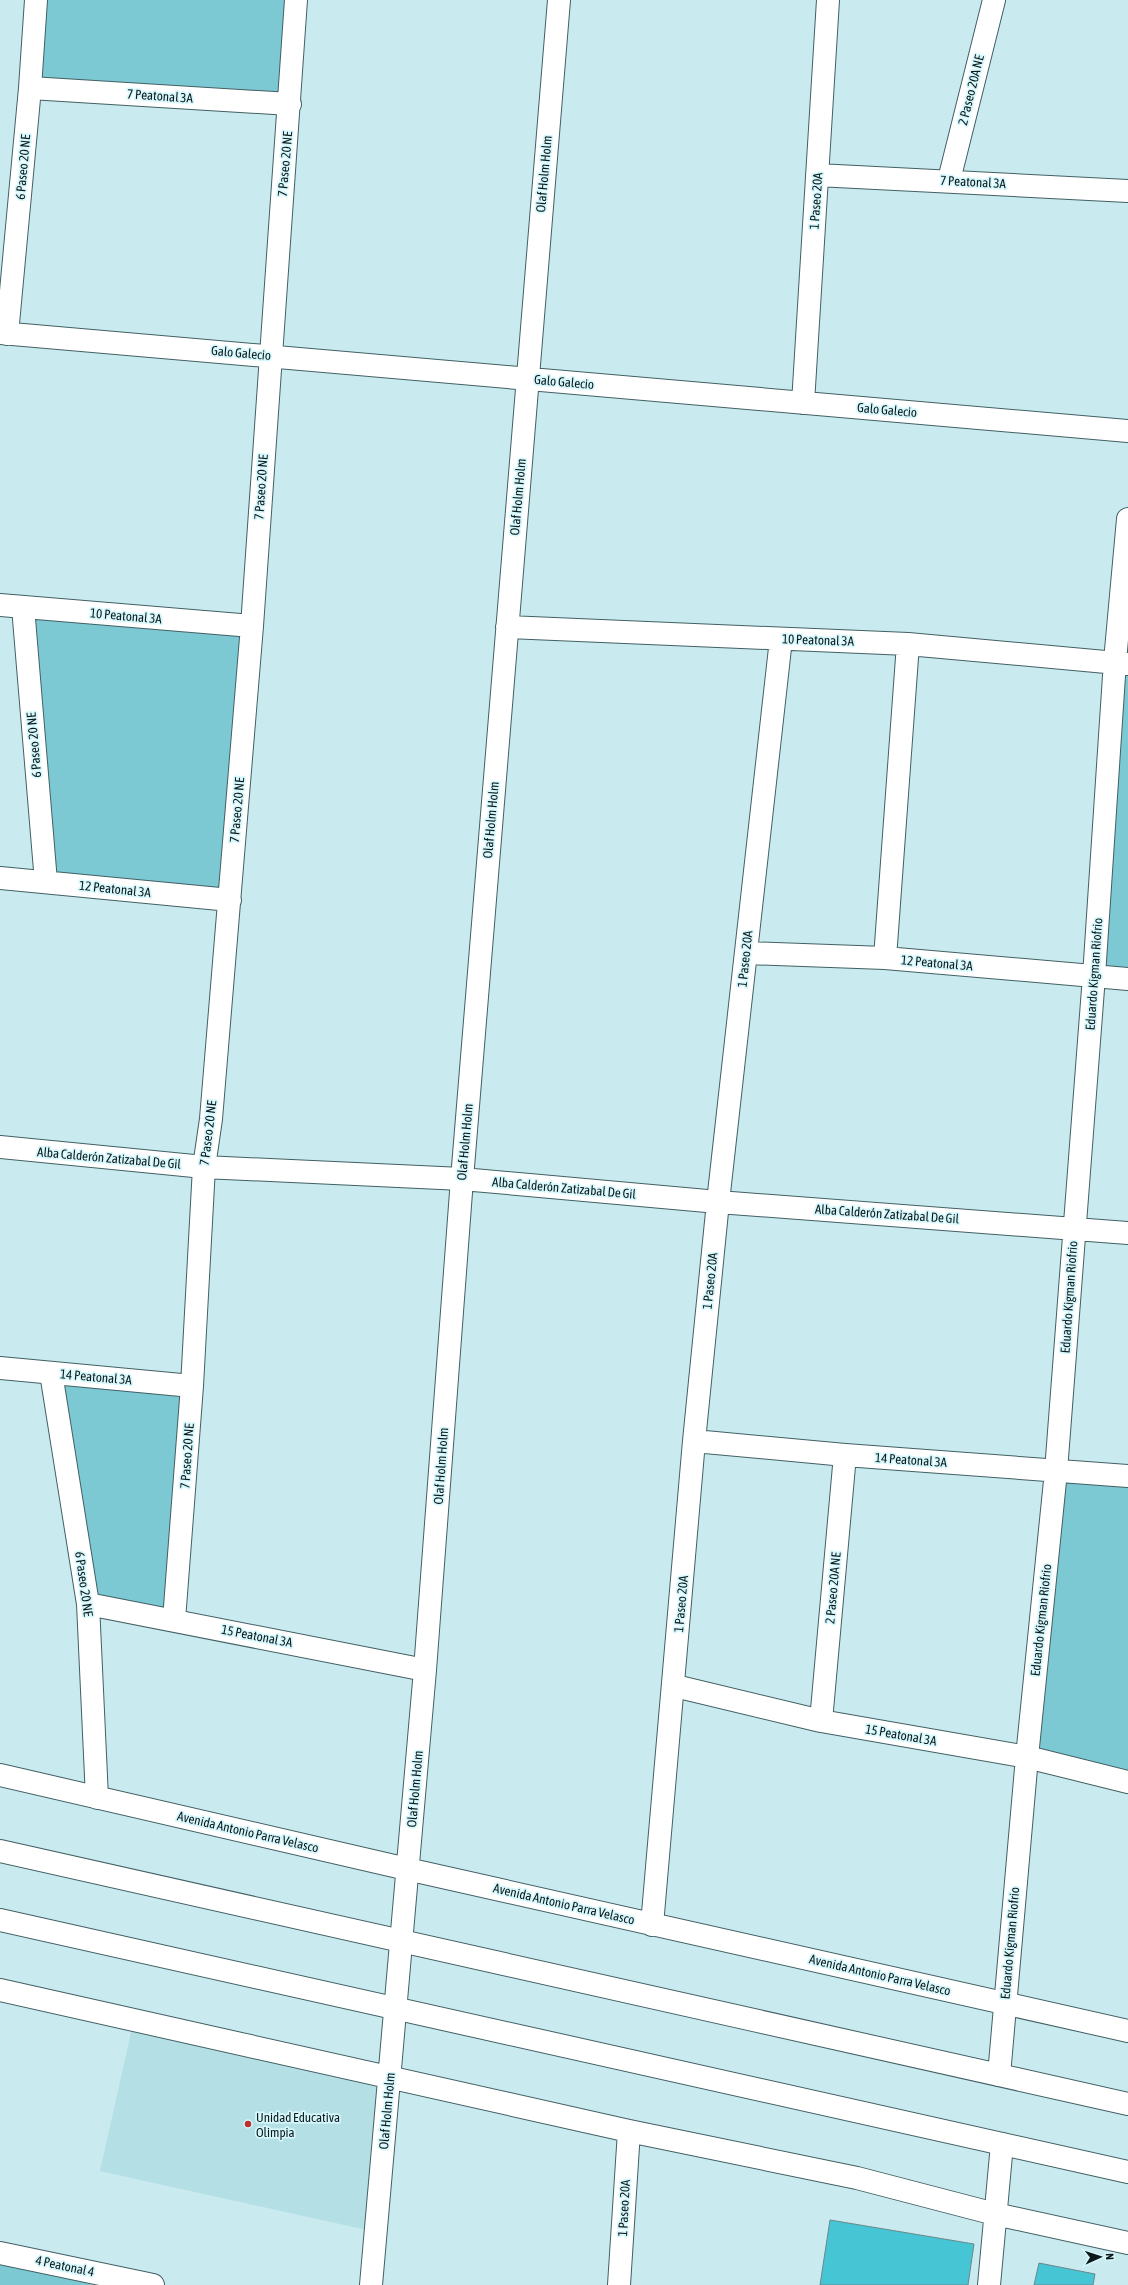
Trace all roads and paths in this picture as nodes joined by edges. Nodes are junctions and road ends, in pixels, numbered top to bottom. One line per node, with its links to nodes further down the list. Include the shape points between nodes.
1 (36, 0): 6 (street, 6 Paseo 20 NE)
2 (296, 0): 7 (street, 7 Paseo 20 NE)
3 (559, 0): 13 (street, Olaf Holm Holm)
4 (828, 0): 8 (street, 1 Paseo 20A)
5 (994, 0): 9 (street, 2 Paseo 20A NE)
6 (30, 88): 7 (street, 7 Peatonal 3A); 11 (street, 6 Paseo 20 NE)
7 (290, 104): 12 (street, 7 Paseo 20 NE)
8 (817, 175): 9 (street, 7 Peatonal 3A); 14 (street, 1 Paseo 20A)
9 (949, 180): 10 (street, 7 Peatonal 3A)
10 (1128, 191)
11 (4, 334): 12 (street, Galo Galecio)
12 (270, 355): 13 (street, Galo Galecio); 19 (street, 7 Paseo 20 NE)
13 (527, 379): 14 (street, Galo Galecio); 20 (street, Olaf Holm Holm)
14 (803, 402): 15 (street, Galo Galecio)
15 (1128, 431)
16 (1128, 519): 23 (street, Eduardo Kigman Riofrio)
17 (0, 605): 18 (street, 10 Peatonal 3A)
18 (23, 607): 19 (street, 10 Peatonal 3A); 25 (street, 6 Paseo 20 NE)
19 (252, 626): 26 (street, 7 Paseo 20 NE)
20 (507, 627): 21 (street, 10 Peatonal 3A); 33 (street, Olaf Holm Holm)
21 (781, 639): 22 (street, 10 Peatonal 3A); 27 (street, 1 Paseo 20A)
22 (908, 644): 23 (street, 10 Peatonal 3A); 28 (street)
23 (1122, 663): 29 (street, Eduardo Kigman Riofrio)
24 (0, 878): 25 (street, 12 Peatonal 3A)
25 (46, 882): 26 (street, 12 Peatonal 3A)
26 (230, 900): 32 (street, 7 Paseo 20 NE, via 211,1120)
27 (746, 953): 28 (street, 12 Peatonal 3A); 34 (street, 1 Paseo 20A)
28 (885, 958): 29 (street, 12 Peatonal 3A)
29 (1094, 976): 30 (street, 12 Peatonal 3A); 35 (street, Eduardo Kigman Riofrio)
30 (1128, 979)
31 (0, 1148): 32 (street, Alba Calderón Zatizabal De Gil)
32 (204, 1167): 33 (street, Alba Calderón Zatizabal De Gil); 39 (street, 7 Paseo 20 NE)
33 (462, 1179): 34 (street, Alba Calderón Zatizabal De Gil); 46 (street, Olaf Holm Holm)
34 (718, 1202): 35 (street, Alba Calderón Zatizabal De Gil); 40 (street, 1 Paseo 20A)
35 (1074, 1229): 36 (street, Alba Calderón Zatizabal De Gil); 42 (street, Eduardo Kigman Riofrio)
36 (1128, 1233)
37 (0, 1368): 38 (street, 14 Peatonal 3A)
38 (51, 1373): 39 (street, 14 Peatonal 3A); 44 (street, 6 Paseo 20 NE)
39 (192, 1386): 45 (street, 7 Paseo 20 NE)
40 (694, 1441): 41 (street, 14 Peatonal 3A); 47 (street, 1 Paseo 20A)
41 (845, 1455): 42 (street, 14 Peatonal 3A); 48 (street, 2 Paseo 20A NE)
42 (1056, 1471): 43 (street, 14 Peatonal 3A); 49 (street, Eduardo Kigman Riofrio)
43 (1128, 1476)
44 (88, 1604): 45 (street, 15 Peatonal 3A); 52 (street, 6 Paseo 20 NE)
45 (174, 1620): 46 (street, 15 Peatonal 3A)
46 (425, 1670): 54 (street, Olaf Holm Holm)
47 (674, 1686): 48 (street, 15 Peatonal 3A); 56 (street, 1 Paseo 20A)
48 (821, 1721): 49 (street, 15 Peatonal 3A)
49 (1027, 1757): 51 (street, 15 Peatonal 3A); 59 (street, Eduardo Kigman Riofrio)
50 (0, 1775): 52 (street, Avenida Antonio Parra Velasco)
51 (1128, 1782)
52 (97, 1798): 54 (street, Avenida Antonio Parra Velasco)
53 (0, 1851): 57 (street)
54 (407, 1869): 56 (street, Avenida Antonio Parra Velasco); 57 (street, Olaf Holm Holm)
55 (0, 1920): 60 (street)
56 (652, 1925): 59 (street, Avenida Antonio Parra Velasco)
57 (401, 1941): 60 (street, Olaf Holm Holm); 62 (street)
58 (0, 1990): 63 (street)
59 (1004, 2003): 61 (street, Avenida Antonio Parra Velasco); 62 (street, Eduardo Kigman Riofrio)
60 (395, 2008): 63 (street, Olaf Holm Holm); 66 (street)
61 (1128, 2031)
62 (999, 2075): 64 (street)
63 (389, 2078): 65 (street); 73 (street, Olaf Holm Holm)
64 (1128, 2104)
65 (629, 2132): 68 (street, via 857,2178); 74 (street, 1 Paseo 20A)
66 (1002, 2144): 67 (street); 68 (street)
67 (1128, 2172)
68 (995, 2214): 69 (street); 75 (street)
69 (1128, 2243)
70 (0, 2253): 71 (street, 4 Peatonal 4)
71 (119, 2281): 72 (street, 4 Peatonal 4)
72 (153, 2285)
73 (371, 2285)
74 (619, 2285)
75 (988, 2285)

